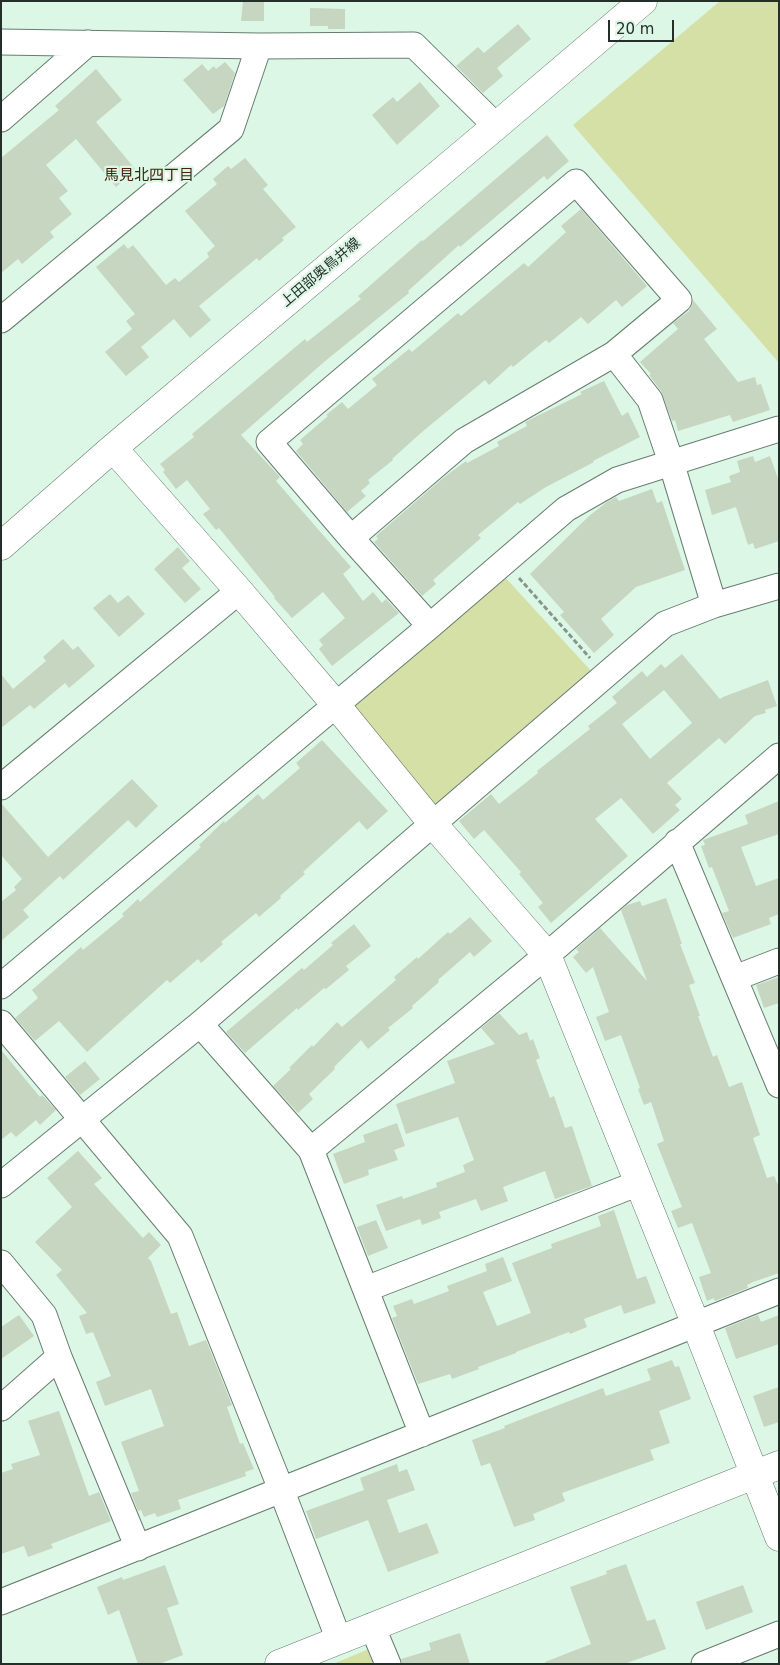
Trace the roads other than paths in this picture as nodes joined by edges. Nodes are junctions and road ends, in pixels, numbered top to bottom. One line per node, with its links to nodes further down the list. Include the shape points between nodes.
1 (643, 1): 6 (street, 上田部奥鳥井線)
2 (1, 42): 3 (street)
3 (88, 44): 4 (street); 5 (street)
4 (258, 46): 6 (street, via 414,45); 7 (street, via 231,129)
5 (1, 118)
6 (496, 126): 10 (street, 上田部奥鳥井線)
7 (1, 320)
8 (614, 354): 11 (street, via 650,400); 12 (street, via 464,442); 12 (street, via 679,300 576,182 269,442)
9 (779, 429): 11 (street)
10 (112, 448): 13 (street, 上田部奥鳥井線); 15 (street)
11 (670, 462): 16 (street); 17 (street, via 617,480 566,509)
12 (351, 538): 17 (street)
13 (1, 546)
14 (779, 586): 16 (street)
15 (239, 591): 18 (street); 20 (street)
16 (714, 605): 21 (street, via 664,624)
17 (430, 626): 18 (street)
18 (336, 705): 21 (street); 26 (street)
19 (779, 756): 22 (street)
20 (1, 787)
21 (433, 824): 23 (street); 28 (street)
22 (678, 842): 23 (street); 25 (street)
23 (547, 954): 31 (street); 32 (street)
24 (779, 961): 25 (street)
25 (735, 978): 29 (street)
26 (1, 986)
27 (1, 1024): 30 (street)
28 (200, 1024): 30 (street); 31 (street)
29 (779, 1085)
30 (82, 1119): 33 (street); 43 (street, via 180,1236)
31 (311, 1150): 35 (street)
32 (639, 1183): 35 (street); 37 (street)
33 (1, 1185)
34 (1, 1264): 38 (street, via 44,1315)
35 (366, 1289): 40 (street)
36 (779, 1291): 37 (street)
37 (696, 1325): 40 (street); 42 (street)
38 (59, 1357): 39 (street); 45 (street)
39 (1, 1408)
40 (422, 1434): 43 (street)
41 (779, 1465): 42 (street)
42 (754, 1474): 44 (street); 47 (street)
43 (281, 1489): 45 (street); 49 (street)
44 (779, 1538)
45 (138, 1548): 46 (street)
46 (1, 1602)
47 (372, 1626): 49 (street); 51 (street)
48 (779, 1634): 52 (street)
49 (339, 1640): 50 (street)
50 (279, 1664)
51 (388, 1664)
52 (704, 1664)

